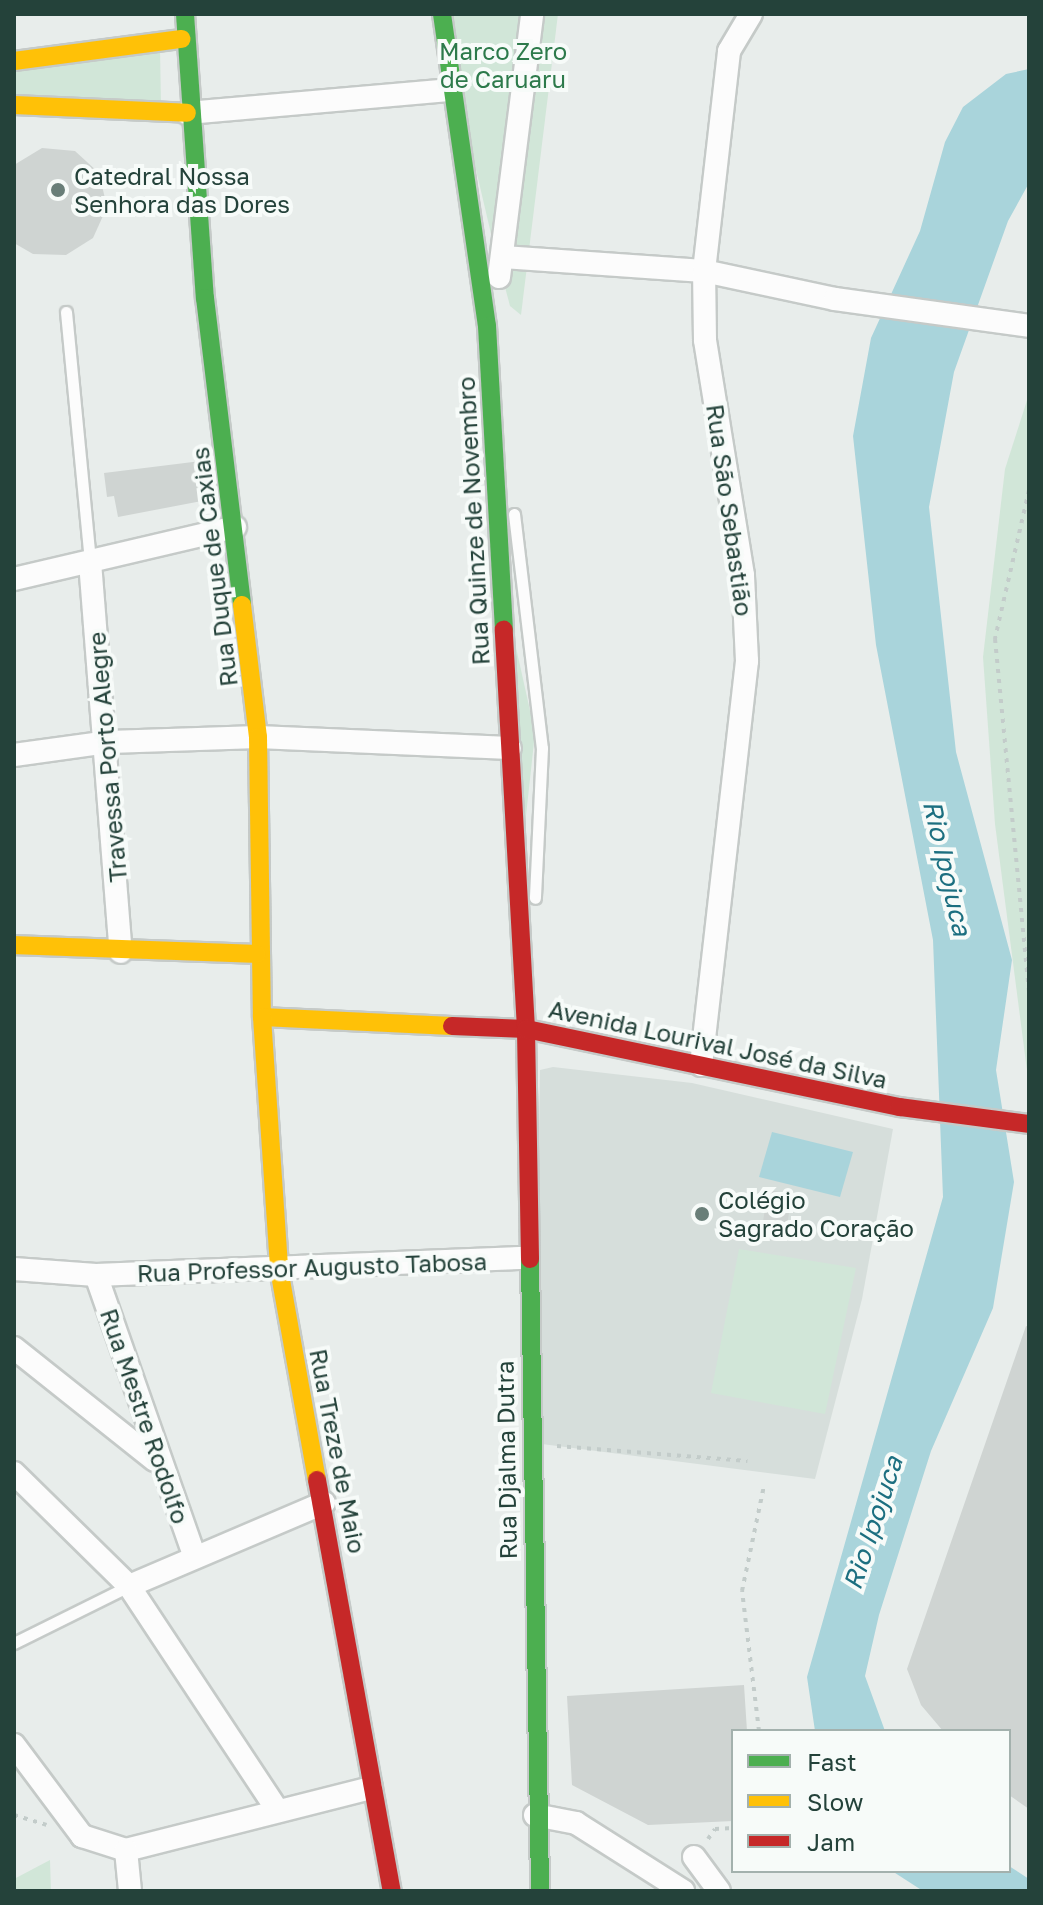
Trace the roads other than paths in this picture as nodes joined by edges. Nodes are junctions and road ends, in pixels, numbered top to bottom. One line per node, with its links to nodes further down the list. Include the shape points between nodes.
1 (185, 14): 6 (main road, Rua Duque de Caxias)
2 (442, 14): 9 (main road, Rua Quinze de Novembro)
3 (532, 14): 13 (street)
4 (732, 14): 7 (street, Rua São Sebastião)
5 (751, 14): 7 (street, Rua São Sebastião)
6 (182, 39): 8 (main road); 11 (main road, Rua Duque de Caxias)
7 (729, 51): 14 (street, Rua São Sebastião)
8 (14, 61)
9 (449, 90): 11 (street); 12 (main road, Rua Quinze de Novembro)
10 (14, 105): 11 (main road)
11 (187, 113): 17 (main road, Rua Duque de Caxias)
12 (466, 190): 13 (lane); 22 (main road, Rua Quinze de Novembro, via 487,326)
13 (501, 267): 14 (street); 28 (lane, via 504,425 542,748)
14 (704, 271): 16 (street, via 835,299); 29 (street, Rua São Sebastião, via 705,340 743,575 747,661)
15 (66, 312): 18 (lane)
16 (1029, 326)
17 (235, 527): 18 (street); 20 (main road, Rua Duque de Caxias)
18 (90, 562): 19 (street); 21 (street, Travessa Porto Alegre)
19 (14, 579)
20 (258, 737): 21 (street); 22 (street); 26 (main road, Rua Duque de Caxias)
21 (109, 742): 23 (street); 25 (street, Travessa Porto Alegre)
22 (510, 748): 28 (main road, Rua Quinze de Novembro)
23 (14, 755)
24 (14, 945): 25 (main road)
25 (121, 952): 26 (main road)
26 (257, 954): 27 (main road, Rua Duque de Caxias)
27 (262, 1017): 28 (main road, Avenida Lourival José da Silva); 33 (main road, Rua Treze de Maio)
28 (532, 1030): 29 (main road, Avenida Lourival José da Silva); 31 (main road, Rua Djalma Dutra)
29 (701, 1065): 30 (main road, Avenida Lourival José da Silva, via 904,1108)
30 (1027, 1124)
31 (527, 1258): 33 (street, Rua Professor Augusto Tabosa); 45 (main road, Rua Djalma Dutra)
32 (14, 1269): 34 (street, Rua Professor Augusto Tabosa)
33 (279, 1269): 34 (street, Rua Professor Augusto Tabosa); 38 (main road, Rua Treze de Maio)
34 (96, 1275): 36 (street, Rua Mestre Rodolfo)
35 (14, 1348): 36 (street)
36 (155, 1460): 39 (street, Rua Mestre Rodolfo)
37 (14, 1473): 40 (street)
38 (324, 1503): 39 (street); 43 (main road, Rua Treze de Maio)
39 (195, 1557): 40 (street)
40 (129, 1586): 41 (lane); 44 (street)
41 (14, 1643)
42 (14, 1745): 46 (street, via 82,1836)
43 (371, 1788): 44 (street); 49 (main road, Rua Treze de Maio)
44 (275, 1807): 46 (street)
45 (535, 1815): 50 (main road, Rua Djalma Dutra); 51 (street, via 576,1823)
46 (126, 1850): 48 (street)
47 (694, 1857): 52 (street)
48 (130, 1891)
49 (392, 1891)
50 (540, 1891)
51 (683, 1891)
52 (719, 1891)

